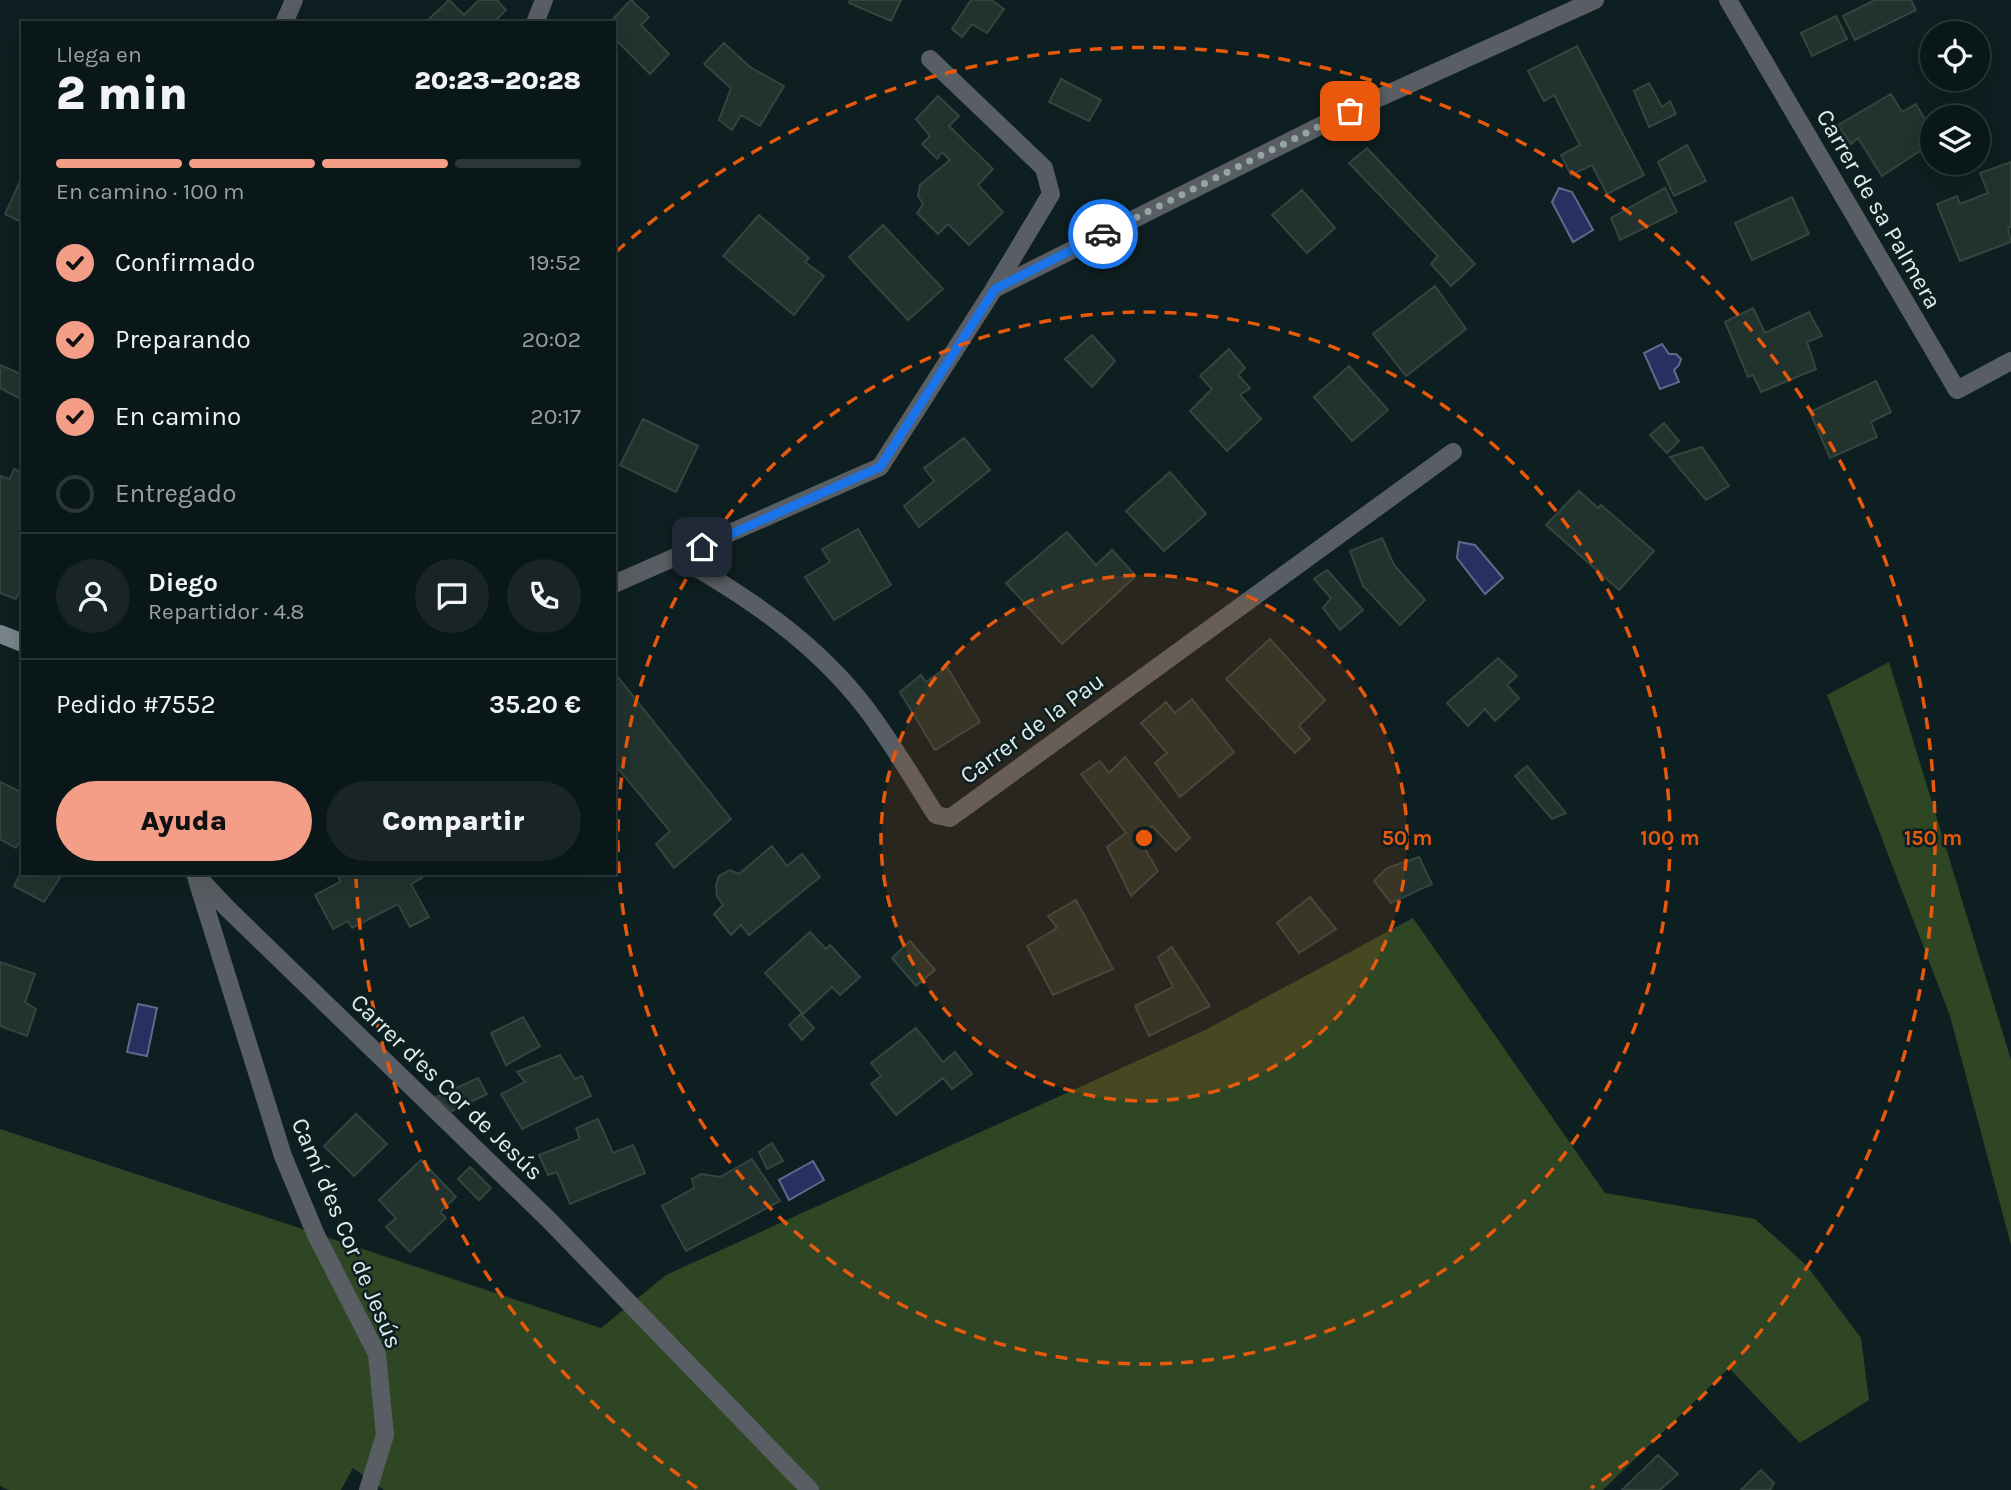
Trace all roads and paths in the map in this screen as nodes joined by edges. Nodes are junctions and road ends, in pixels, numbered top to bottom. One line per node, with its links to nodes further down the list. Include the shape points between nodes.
1 (294, 0): 5 (street)
2 (544, 0): 6 (street)
3 (1595, 0): 8 (street, via 1350,111)
4 (1728, 0): 9 (street, Carrer de sa Palmera, via 1957,390)
5 (285, 21)
6 (536, 21)
7 (930, 59): 8 (street, via 1044,168 1051,194)
8 (995, 289): 11 (street, via 880,467)
9 (2011, 361)
10 (1453, 453): 11 (street, Carrer de la Pau, via 950,818 936,815 865,706 823,660 738,591)
11 (678, 557): 12 (street)
12 (616, 583)
13 (0, 634): 14 (street)
14 (21, 642)
15 (195, 875): 16 (street, Camí d'es Cor de Jesús, via 283,1156 316,1235 377,1354 385,1435); 17 (street, Carrer d'es Cor de Jesús, via 549,1220)
16 (368, 1490)
17 (810, 1490)

